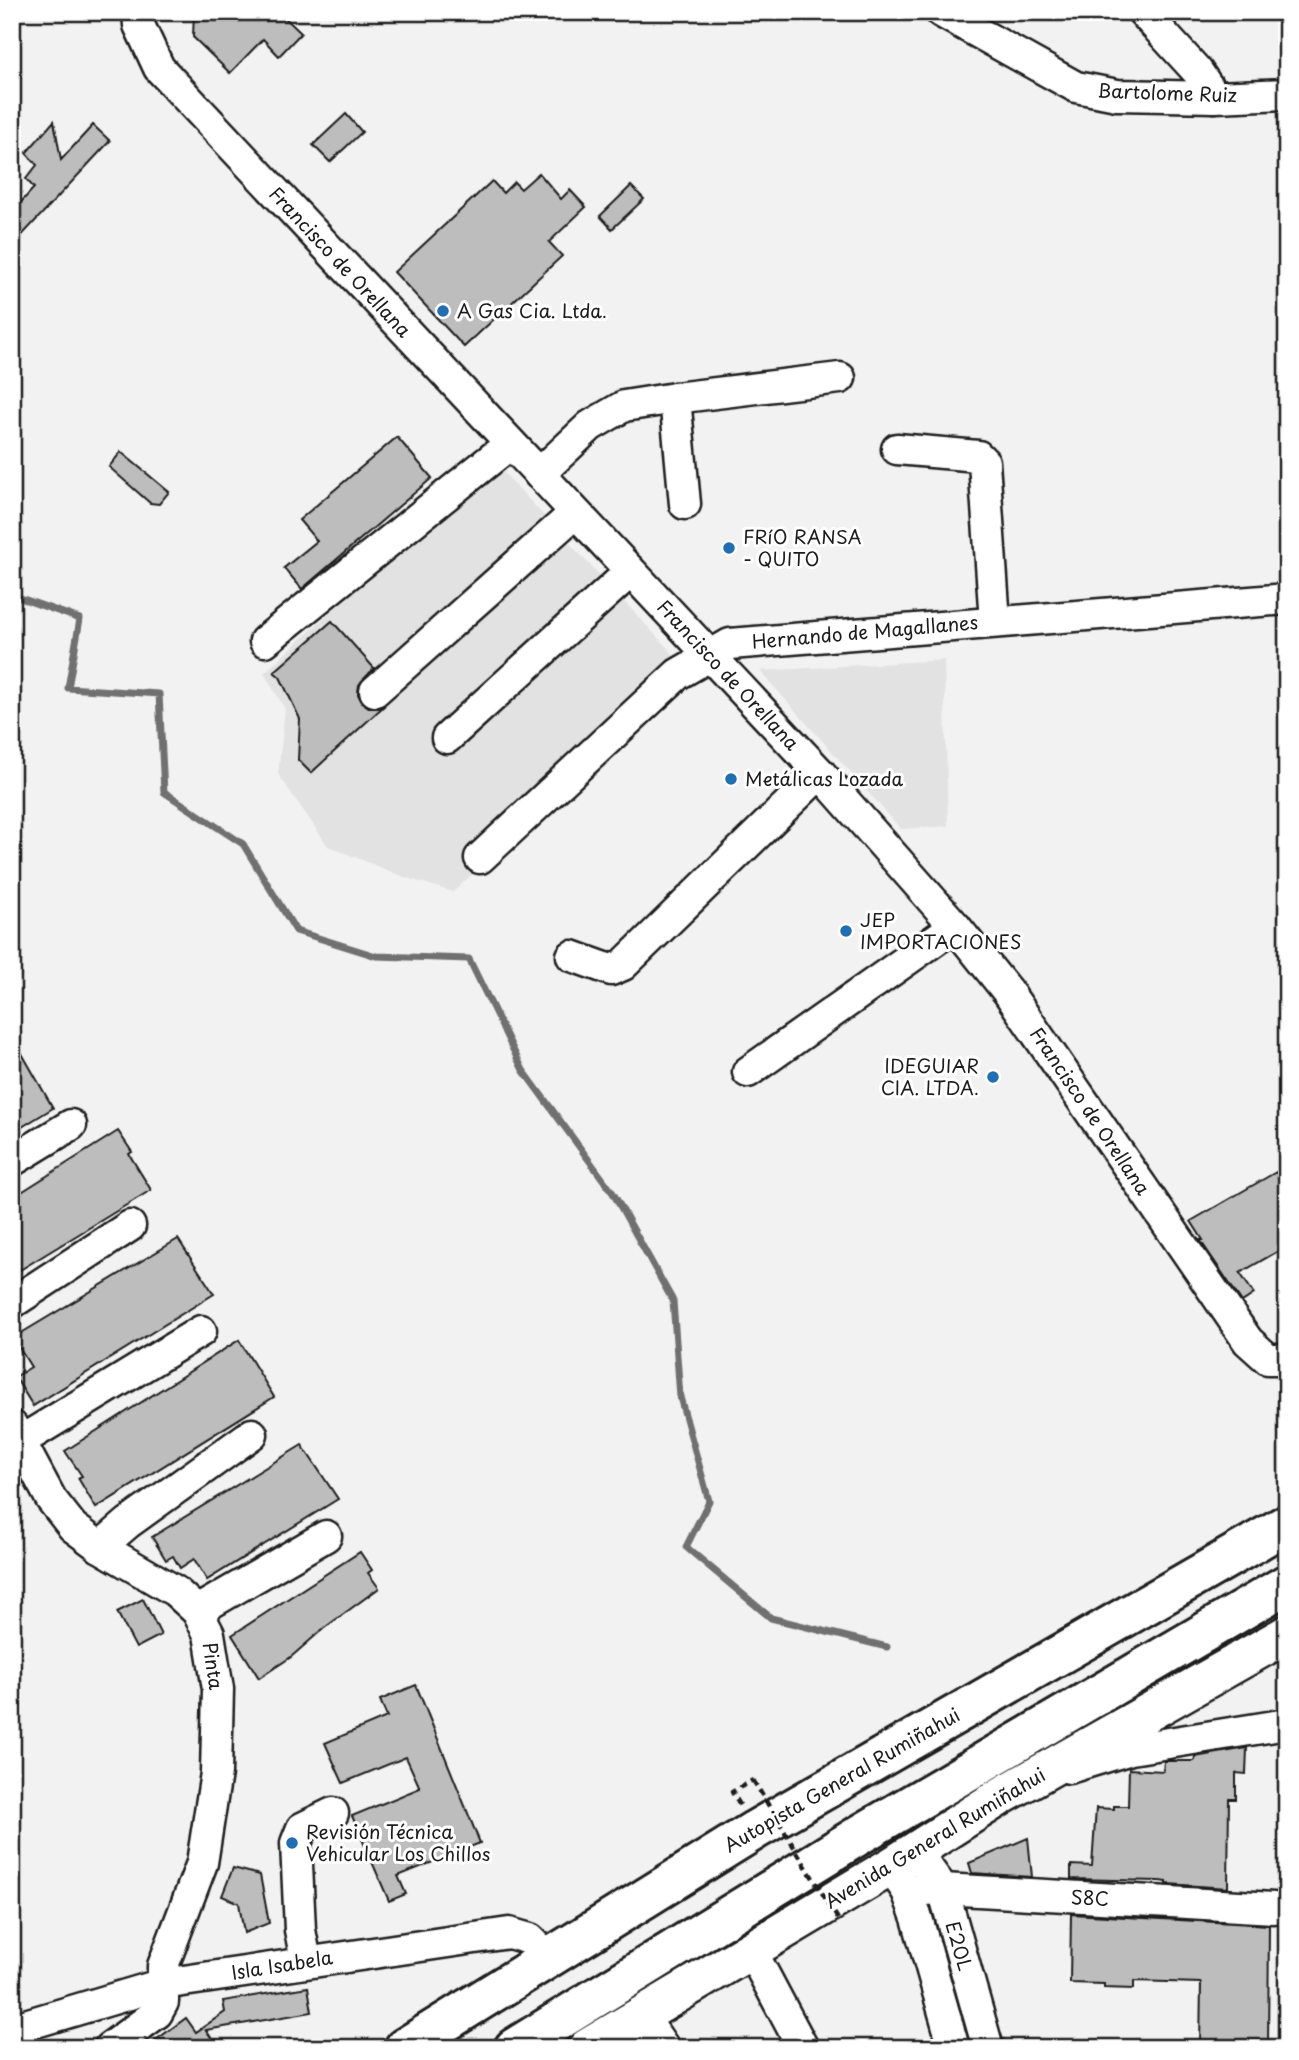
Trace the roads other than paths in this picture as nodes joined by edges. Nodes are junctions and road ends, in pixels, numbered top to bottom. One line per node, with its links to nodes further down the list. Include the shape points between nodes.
1 (138, 12): 8 (street, Francisco de Orellana, via 139,25 159,68)
2 (941, 12): 5 (street, Bartolome Ruiz, via 1076,88 1117,95)
3 (1143, 12): 5 (street)
4 (1287, 94): 5 (street, Bartolome Ruiz)
5 (1215, 97)
6 (840, 378): 7 (street)
7 (675, 398): 10 (street, via 624,407 601,419); 11 (street)
8 (510, 444): 10 (street, Francisco de Orellana); 16 (street)
9 (897, 449): 15 (street, via 978,456 984,462)
10 (539, 474): 12 (street, Francisco de Orellana)
11 (685, 504)
12 (575, 513): 13 (street, Francisco de Orellana); 18 (street)
13 (630, 572): 17 (street, Francisco de Orellana); 19 (street)
14 (1287, 599): 15 (street, Hernando de Magallanes)
15 (995, 622): 17 (street, Hernando de Magallanes, via 756,640 730,644)
16 (265, 641)
17 (710, 657): 20 (street, Francisco de Orellana); 21 (street, Hernando de Magallanes, via 678,674)
18 (375, 691)
19 (447, 738)
20 (820, 773): 22 (street, Francisco de Orellana); 23 (street, via 623,965 611,970)
21 (480, 858)
22 (955, 926): 24 (street); 30 (street, Francisco de Orellana, via 1009,992 1248,1342 1268,1359)
23 (572, 956)
24 (748, 1072)
25 (71, 1125): 26 (street)
26 (12, 1161)
27 (130, 1226): 28 (street)
28 (12, 1303)
29 (201, 1331): 31 (street)
30 (1287, 1359)
31 (16, 1434): 35 (street, Pinta, via 51,1499 73,1527)
32 (252, 1434): 35 (street)
33 (1287, 1524): 46 (highway, Autopista General Rumiñahui, via 755,1830)
34 (326, 1536): 37 (street)
35 (100, 1546): 37 (street, Pinta, via 175,1591)
36 (1287, 1584): 54 (highway, via 861,1834)
37 (197, 1611): 48 (street, Pinta, via 209,1634 218,1689 216,1773 202,1863 163,1966)
38 (1287, 1634): 40 (main road, Avenida General Rumiñahui)
39 (1287, 1724): 40 (street, via 1131,1749)
40 (1001, 1796): 42 (main road, Avenida General Rumiñahui)
41 (333, 1813): 47 (street, via 302,1828 296,1843)
42 (904, 1870): 43 (street, E20L); 45 (main road, Avenida General Rumiñahui); 57 (street, E20L)
43 (943, 1889): 44 (street, S8C); 58 (street, E20L)
44 (1274, 1908)
45 (751, 1950): 49 (main road, Avenida General Rumiñahui); 56 (street)
46 (548, 1957): 47 (street, Isla Isabela, via 530,1939 509,1933); 53 (highway, Autopista General Rumiñahui)
47 (306, 1961): 48 (street, Isla Isabela)
48 (163, 1983): 50 (street, Isla Isabela); 52 (street, Pinta, via 163,2002 157,2013)
49 (642, 2014): 51 (main road, Avenida General Rumiñahui); 55 (street)
50 (12, 2029)
51 (602, 2044)
52 (109, 2048)
53 (404, 2048)
54 (514, 2048)
55 (664, 2048)
56 (803, 2048)
57 (954, 2048)
58 (988, 2048)

